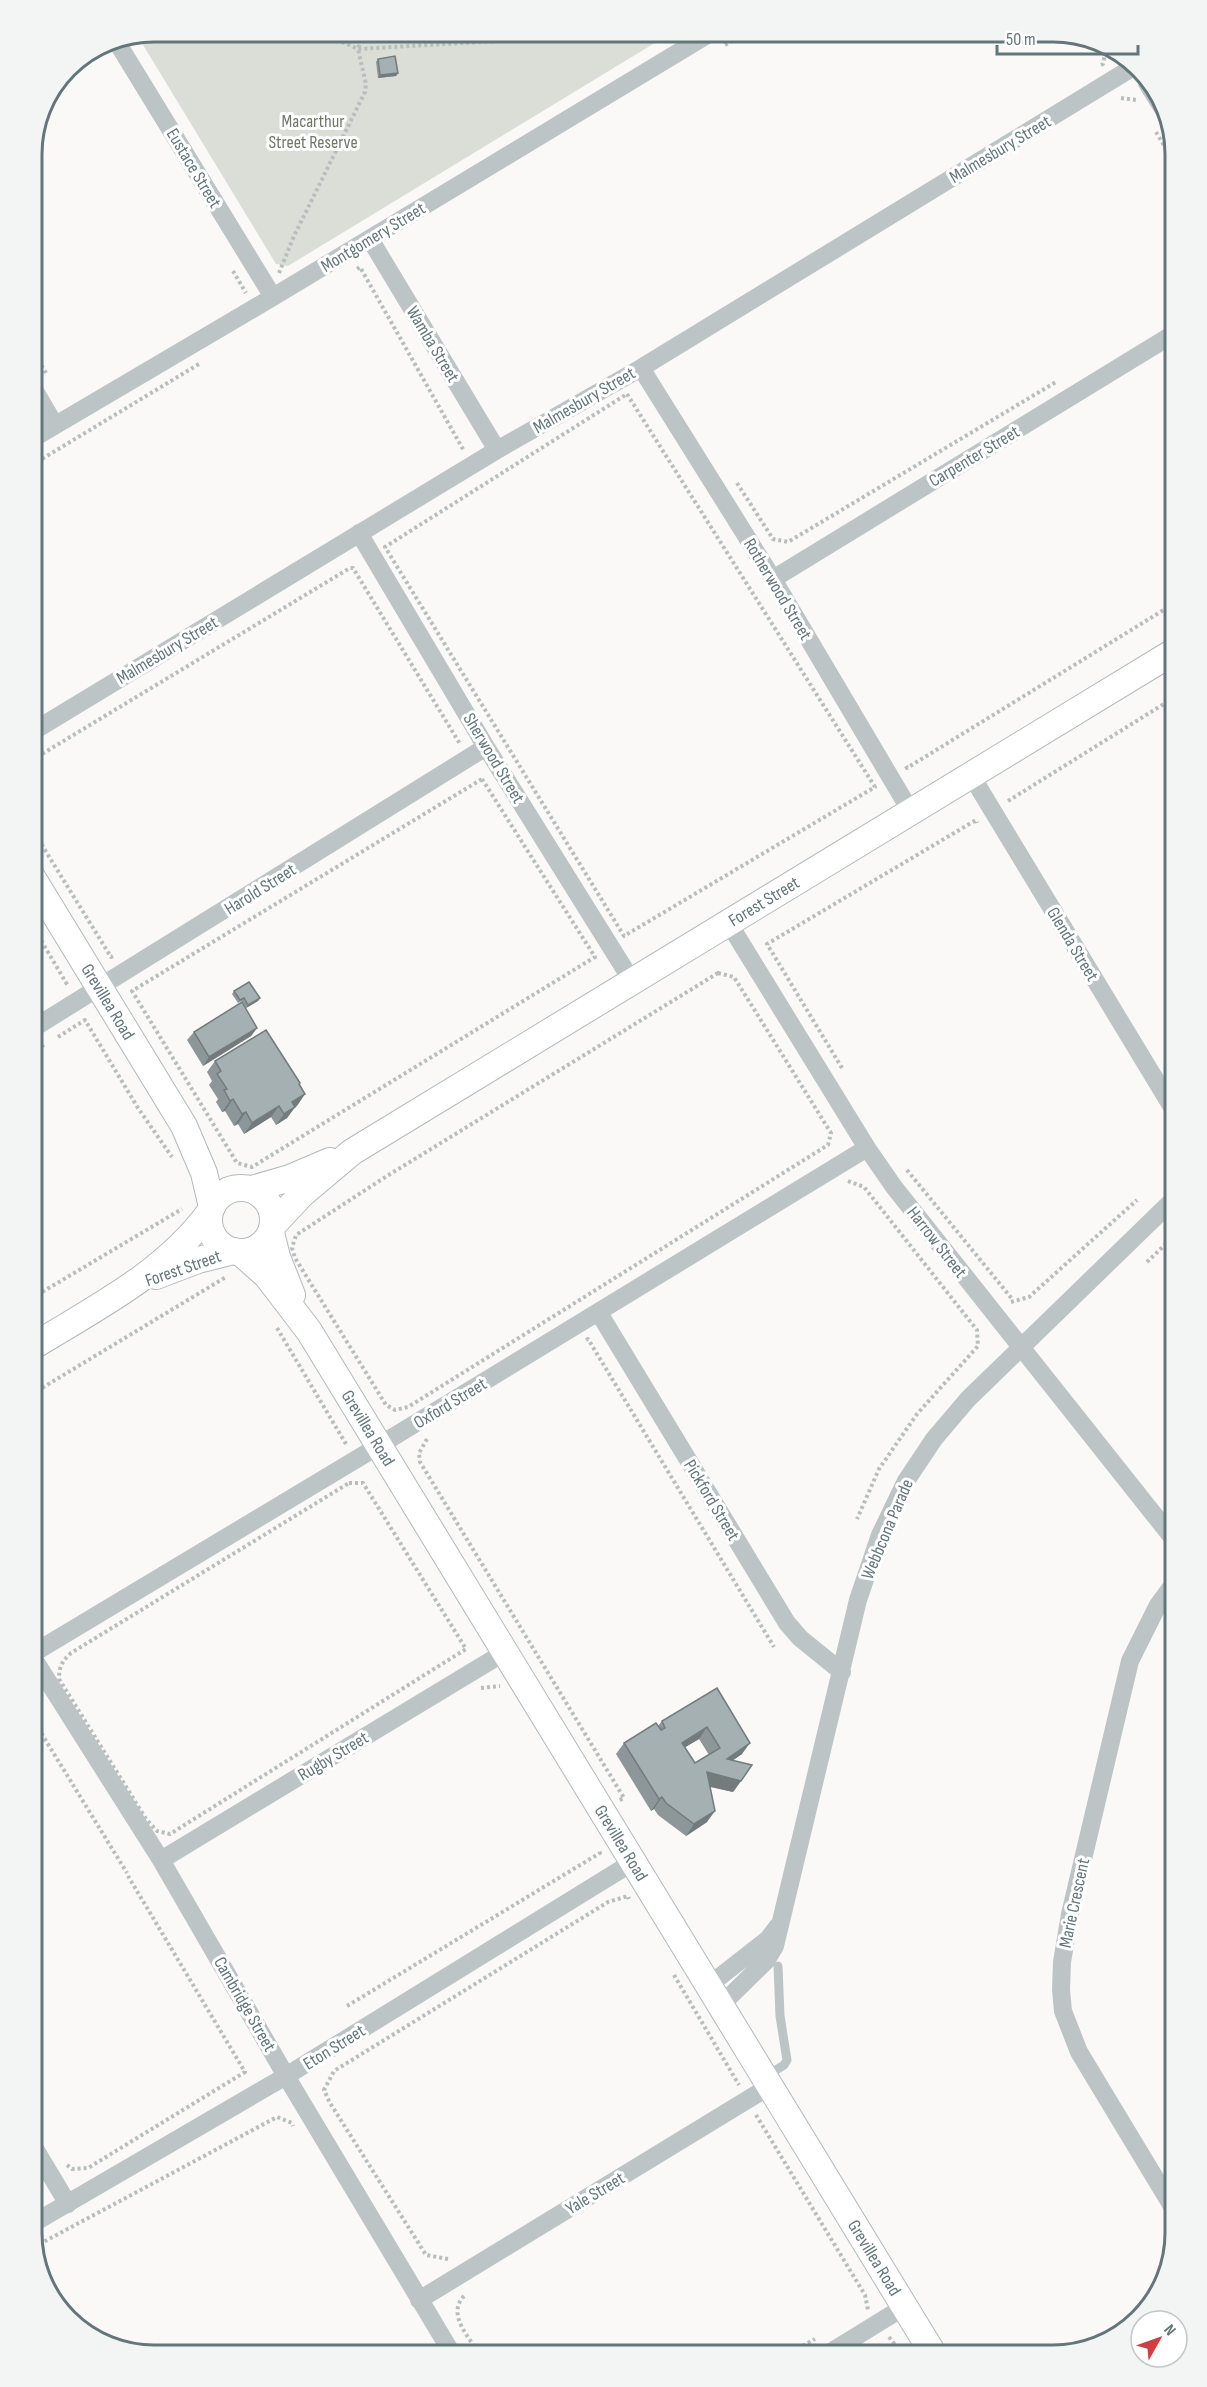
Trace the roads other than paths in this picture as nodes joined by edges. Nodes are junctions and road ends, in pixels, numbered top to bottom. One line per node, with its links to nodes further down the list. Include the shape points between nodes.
1 (689, 42): 4 (street, Montgomery Street)
2 (120, 48): 5 (street, Eustace Street)
3 (1127, 71): 7 (street, Malmesbury Street)
4 (370, 239): 5 (street, Montgomery Street); 11 (street, Wamba Street)
5 (273, 297): 9 (street, Montgomery Street)
6 (1165, 340): 13 (street, Carpenter Street)
7 (641, 368): 11 (street, Malmesbury Street); 13 (street, Rotherwood Street)
8 (42, 403): 9 (street)
9 (55, 425): 10 (street, Montgomery Street)
10 (42, 433)
11 (497, 450): 12 (street, Malmesbury Street)
12 (359, 533): 15 (street, Malmesbury Street); 16 (street, Sherwood Street)
13 (773, 579): 18 (street, Rotherwood Street)
14 (1165, 658): 17 (street, Forest Street)
15 (42, 726)
16 (486, 747): 21 (street, Sherwood Street); 22 (street, Harold Street)
17 (971, 775): 18 (street, Forest Street); 24 (street, Glenda Street)
18 (911, 812): 20 (street, Forest Street)
19 (42, 893): 22 (street, Grevillea Road)
20 (728, 922): 21 (street, Forest Street); 26 (street, Harrow Street)
21 (632, 981): 27 (street, Forest Street)
22 (101, 988): 23 (street, Harold Street); 25 (street, Grevillea Road)
23 (42, 1023)
24 (1165, 1094)
25 (184, 1126): 28 (street, Grevillea Road, via 215,1163); 29 (street, Grevillea Road, via 204,1173)
26 (867, 1148): 33 (street, Oxford Street); 35 (street, Harrow Street)
27 (352, 1152): 28 (street, via 290,1178); 31 (street, via 302,1194)
28 (248, 1188): 29 (street, via 232,1188); 31 (street, Grevillea Road, via 268,1201 272,1210)
29 (204, 1208): 31 (street, Grevillea Road, via 220,1245); 32 (street, Forest Street, via 186,1242)
30 (1165, 1209): 35 (street, Webbcona Parade)
31 (264, 1248): 32 (street, Forest Street, via 198,1260); 36 (street, Grevillea Road, via 276,1286)
32 (133, 1285): 34 (street, Forest Street)
33 (599, 1313): 36 (street, Oxford Street); 42 (street, Pickford Street, via 787,1623)
34 (42, 1341)
35 (1020, 1347): 37 (street, Harrow Street); 42 (street, Webbcona Parade, via 962,1406 906,1481 867,1571)
36 (380, 1445): 39 (street, Oxford Street); 40 (street, Grevillea Road)
37 (1165, 1527)
38 (1165, 1596): 50 (street, Marie Crescent, via 1130,1661 1070,1914 1061,1990 1063,2011 1079,2052)
39 (42, 1649)
40 (505, 1652): 43 (street, Rugby Street); 44 (street, Grevillea Road)
41 (42, 1671): 43 (street, Cambridge Street)
42 (842, 1672): 46 (street, Webbcona Parade, via 780,1921)
43 (161, 1860): 47 (street, Cambridge Street)
44 (633, 1862): 46 (street, Grevillea Road); 47 (street, Eton Street)
45 (778, 1966): 48 (lane, via 787,2060)
46 (714, 1996): 48 (street, Grevillea Road)
47 (286, 2076): 51 (street, Eton Street); 53 (street, Cambridge Street)
48 (767, 2082): 53 (street, Yale Street, via 748,2100); 54 (street, Grevillea Road)
49 (42, 2161): 51 (street)
50 (1165, 2193)
51 (68, 2204): 52 (street, Eton Street)
52 (42, 2218)
53 (419, 2300): 55 (street, Cambridge Street)
54 (904, 2307): 56 (street); 57 (street, Grevillea Road)
55 (447, 2345)
56 (842, 2345)
57 (928, 2345)

